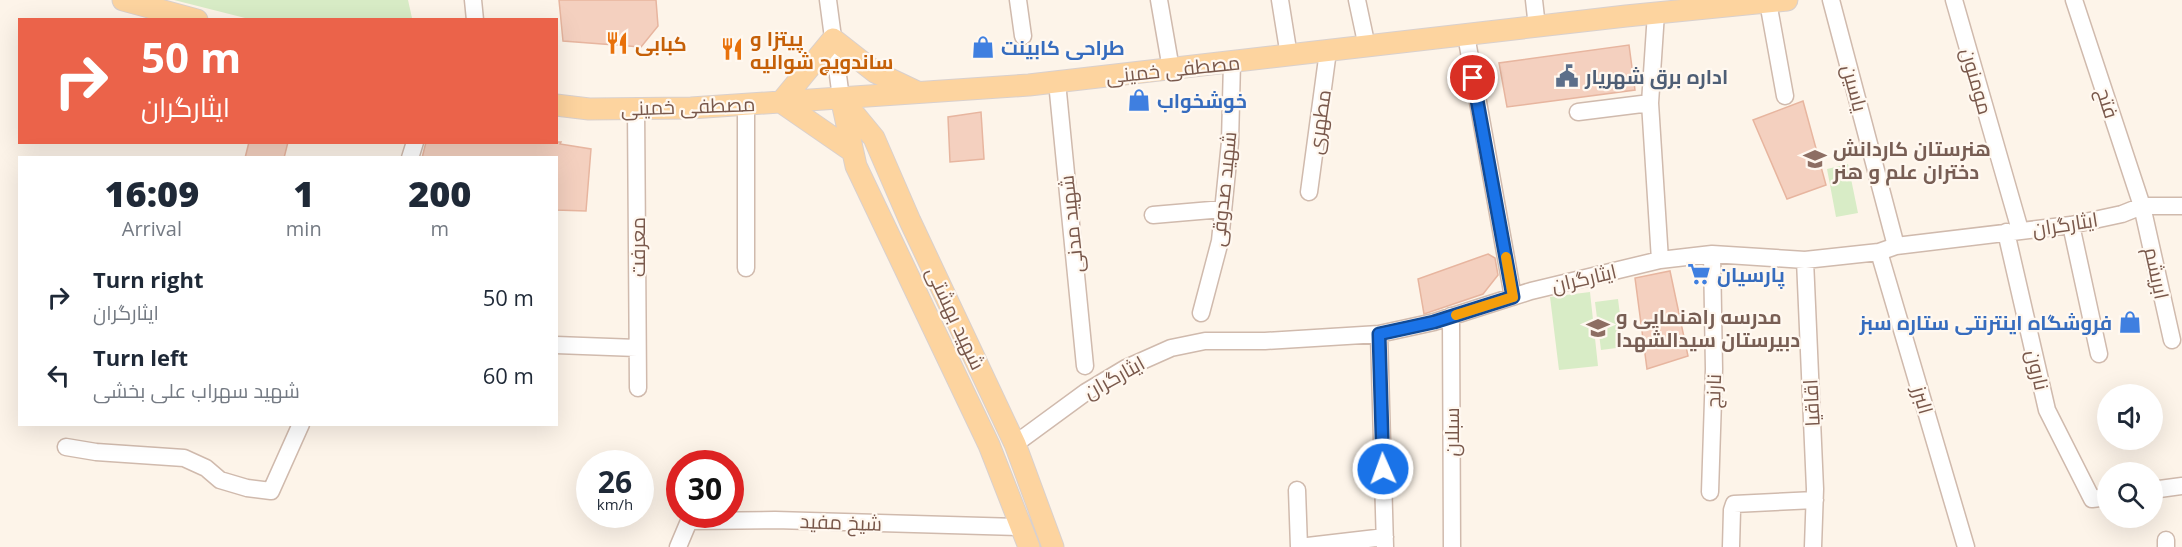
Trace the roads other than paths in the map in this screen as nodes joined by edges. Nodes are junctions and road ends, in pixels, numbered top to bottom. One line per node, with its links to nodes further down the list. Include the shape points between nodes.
1 (123, 0): 14 (main road)
2 (473, 0): 15 (street)
3 (828, 0): 19 (street, شهید بهشتی)
4 (1018, 0): 18 (street)
5 (1159, 0): 24 (street)
6 (1280, 0): 22 (street)
7 (1357, 0): 20 (street)
8 (1534, 0): 16 (street)
9 (1832, 0): 43 (street, یاسین)
10 (1954, 0): 42 (street, مومنون)
11 (2074, 0): 37 (street, فتح)
12 (1778, 1): 13 (main road, مصطفی خمینی); 27 (street)
13 (1656, 7): 16 (main road, مصطفی خمینی); 30 (street)
14 (190, 18)
15 (475, 18)
16 (1537, 27): 17 (main road, مصطفی خمینی)
17 (1466, 35): 20 (main road, مصطفی خمینی); 49 (street)
18 (1023, 36)
19 (833, 39): 26 (main road, via 875,72); 28 (street, شهید بهشتی); 29 (main road)
20 (1366, 47): 21 (main road, مصطفی خمینی)
21 (1328, 51): 22 (main road, مصطفی خمینی); 36 (street, مطهری)
22 (1289, 56): 23 (main road, مصطفی خمینی)
23 (1232, 62): 24 (main road, مصطفی خمینی); 39 (street, شهید صدوقی)
24 (1171, 69): 25 (main road, مصطفی خمینی)
25 (1057, 82): 26 (main road, مصطفی خمینی); 57 (street, شهید مدنی)
26 (917, 92): 28 (main road, مصطفی خمینی)
27 (1785, 96)
28 (841, 98): 29 (main road, مصطفی خمینی); 35 (main road, شهید بهشتی); 60 (main road, شهید بهشتی, via 874,138)
29 (782, 102): 31 (main road, مصطفی خمینی); 35 (main road)
30 (1650, 103): 34 (street); 46 (street)
31 (746, 104): 33 (main road, مصطفی خمینی); 48 (street)
32 (558, 105): 33 (main road, مصطفی خمینی, via 589,109)
33 (636, 107): 55 (street, معرفت)
34 (1578, 112)
35 (852, 151): 68 (main road, شهید بهشتی, via 989,445)
36 (1309, 192)
37 (2142, 206): 38 (street, ایثارگران); 41 (street, ایثارگران); 53 (street, ابریشم)
38 (2182, 206)
39 (1223, 209): 40 (street); 50 (street, شهید صدوقی, via 1220,241)
40 (1153, 214)
41 (2071, 225): 42 (street, ایثارگران); 56 (street)
42 (2013, 231): 43 (street, ایثارگران); 66 (street, نارون, via 2047,410)
43 (1896, 246): 44 (street, ایثارگران)
44 (1879, 252): 47 (street, ایثارگران); 77 (street, البرز)
45 (1712, 254): 46 (street, ایثارگران); 47 (street, ایثارگران); 65 (street, نارنج)
46 (1660, 260): 49 (street, ایثارگران)
47 (1805, 260): 67 (street, اقاقیا)
48 (746, 268)
49 (1513, 297): 51 (street, ایثارگران)
50 (1201, 313)
51 (1451, 316): 52 (street, ایثارگران); 74 (street, سبلان)
52 (1379, 334): 60 (street, ایثارگران, via 1205,341 1171,348 1086,392); 69 (street)
53 (2172, 340)
54 (558, 345): 55 (street)
55 (637, 348): 58 (street, معرفت)
56 (2099, 354)
57 (1085, 366)
58 (638, 388)
59 (300, 426): 61 (street, via 271,491 220,480 184,458)
60 (1015, 444): 72 (main road, شهید بهشتی)
61 (66, 447)
62 (2182, 486): 63 (street)
63 (2163, 489)
64 (1297, 490): 73 (street)
65 (1710, 492)
66 (2097, 493)
67 (1815, 500): 75 (street, via 1734,504); 76 (street, اقاقیا)
68 (1021, 527): 70 (street, شیخ مفید, via 689,521); 71 (main road, شهید بهشتی)
69 (1385, 542): 73 (street)
70 (678, 547)
71 (1029, 547)
72 (1053, 547)
73 (1299, 547)
74 (1452, 547)
75 (1731, 547)
76 (1813, 547)
77 (1966, 547)

